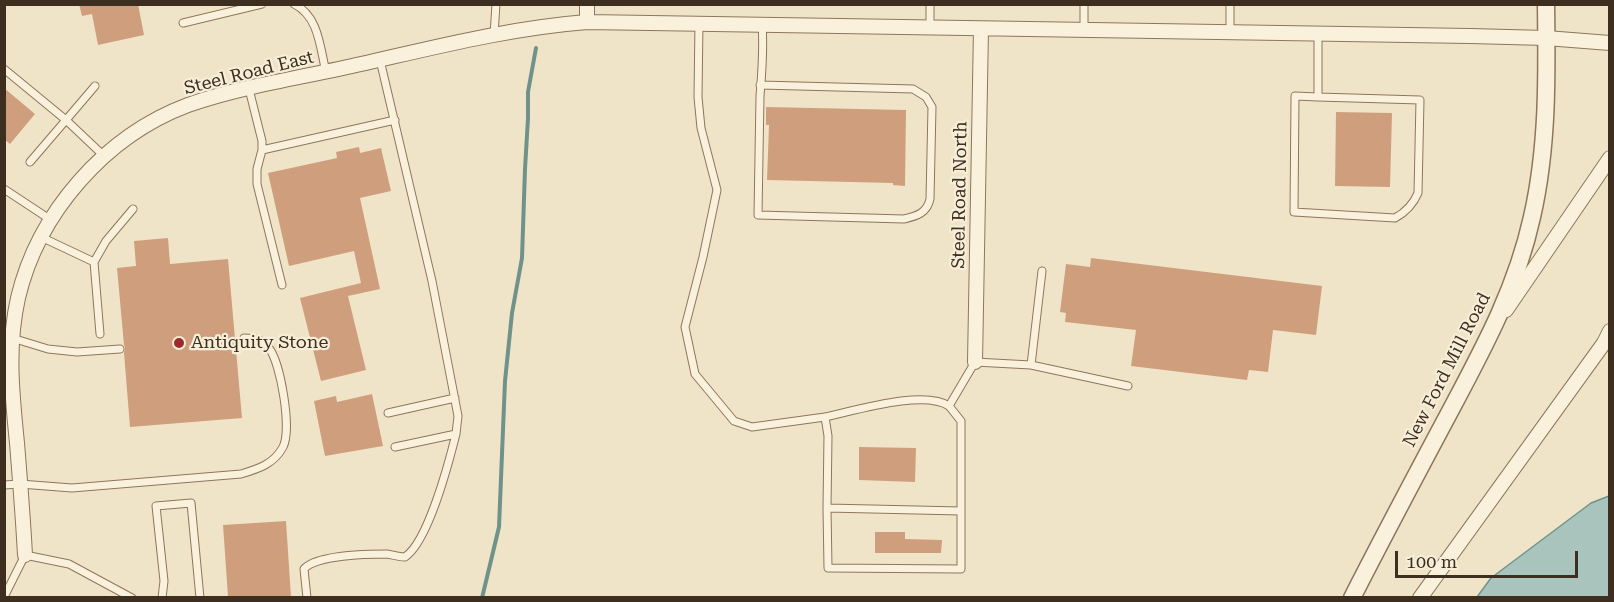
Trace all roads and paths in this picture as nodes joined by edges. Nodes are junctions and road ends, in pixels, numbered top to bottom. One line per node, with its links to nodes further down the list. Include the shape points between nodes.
1 (262, 4): 10 (lane)
2 (294, 4): 23 (lane, via 312,21)
3 (496, 4): 18 (lane)
4 (587, 4): 9 (street)
5 (930, 4): 13 (lane)
6 (1084, 4): 15 (lane)
7 (1230, 4): 16 (lane)
8 (1546, 4): 19 (street, New Ford Mill Road)
9 (587, 22): 11 (street, Steel Road East); 18 (street, Steel Road East)
10 (183, 23)
11 (699, 23): 12 (street, Steel Road East); 55 (lane, via 701,128 717,190 685,327 695,374 734,421 752,427)
12 (762, 24): 13 (street, Steel Road East); 24 (lane)
13 (930, 28): 14 (street, Steel Road East)
14 (981, 29): 15 (street, Steel Road East); 48 (street, Steel Road North)
15 (1084, 30): 16 (street, Steel Road East)
16 (1230, 32): 17 (street, Steel Road East)
17 (1318, 34): 19 (street, Steel Road East); 27 (lane)
18 (494, 35): 21 (street, Steel Road East)
19 (1546, 38): 20 (street, Steel Road East); 42 (street, New Ford Mill Road, via 1546,117 1540,180 1525,246)
20 (1610, 43)
21 (380, 60): 23 (street, Steel Road East); 29 (lane)
22 (4, 69): 28 (lane)
23 (326, 72): 26 (street, Steel Road East)
24 (760, 85): 24 (lane, via 758,215 904,219 926,210 930,199 932,107 923,94 913,89)
25 (95, 86): 28 (lane)
26 (249, 89): 30 (lane); 31 (street, Steel Road East, via 161,117)
27 (1318, 97): 27 (lane, via 1295,96 1294,212 1395,218 1404,213 1418,194 1420,100)
28 (66, 120): 31 (lane); 33 (lane)
29 (395, 120): 30 (lane); 52 (lane)
30 (262, 150): 40 (lane, via 257,184)
31 (104, 156): 36 (street, Steel Road East)
32 (1610, 158): 42 (street)
33 (30, 162)
34 (4, 189): 36 (lane)
35 (133, 209): 38 (lane)
36 (51, 220): 37 (street, Steel Road East)
37 (41, 237): 38 (lane); 41 (street, Steel Road East)
38 (94, 262): 44 (lane)
39 (1042, 272): 49 (lane)
40 (282, 285)
41 (10, 312): 45 (street, Steel Road East)
42 (1495, 326): 68 (street, New Ford Mill Road)
43 (1610, 331): 69 (street)
44 (100, 334)
45 (12, 338): 47 (lane, via 48,349); 51 (street, Steel Road East)
46 (244, 338): 58 (lane, via 257,338 268,347 280,376 287,431 284,446 274,460 241,474 218,477 72,488)
47 (120, 349)
48 (975, 362): 49 (lane); 53 (lane)
49 (1031, 364): 50 (lane)
50 (1128, 386)
51 (8, 390): 58 (street, Steel Road East)
52 (455, 398): 54 (lane); 56 (lane)
53 (949, 406): 55 (lane, via 942,400 911,399); 61 (lane, via 961,421)
54 (388, 412)
55 (825, 417): 60 (lane)
56 (456, 434): 57 (lane); 67 (lane, via 444,480 411,553 405,557 343,556 315,561 304,568)
57 (395, 447)
58 (21, 484): 59 (lane); 62 (street, Steel Road East)
59 (4, 485)
60 (828, 508): 61 (lane); 61 (lane, via 828,568 961,570)
61 (961, 511)
62 (25, 555): 63 (lane); 64 (lane, via 69,564)
63 (5, 596)
64 (132, 597)
65 (162, 597): 66 (lane, via 164,581 156,506 191,503)
66 (200, 597)
67 (307, 597)
68 (1352, 597)
69 (1419, 597)

